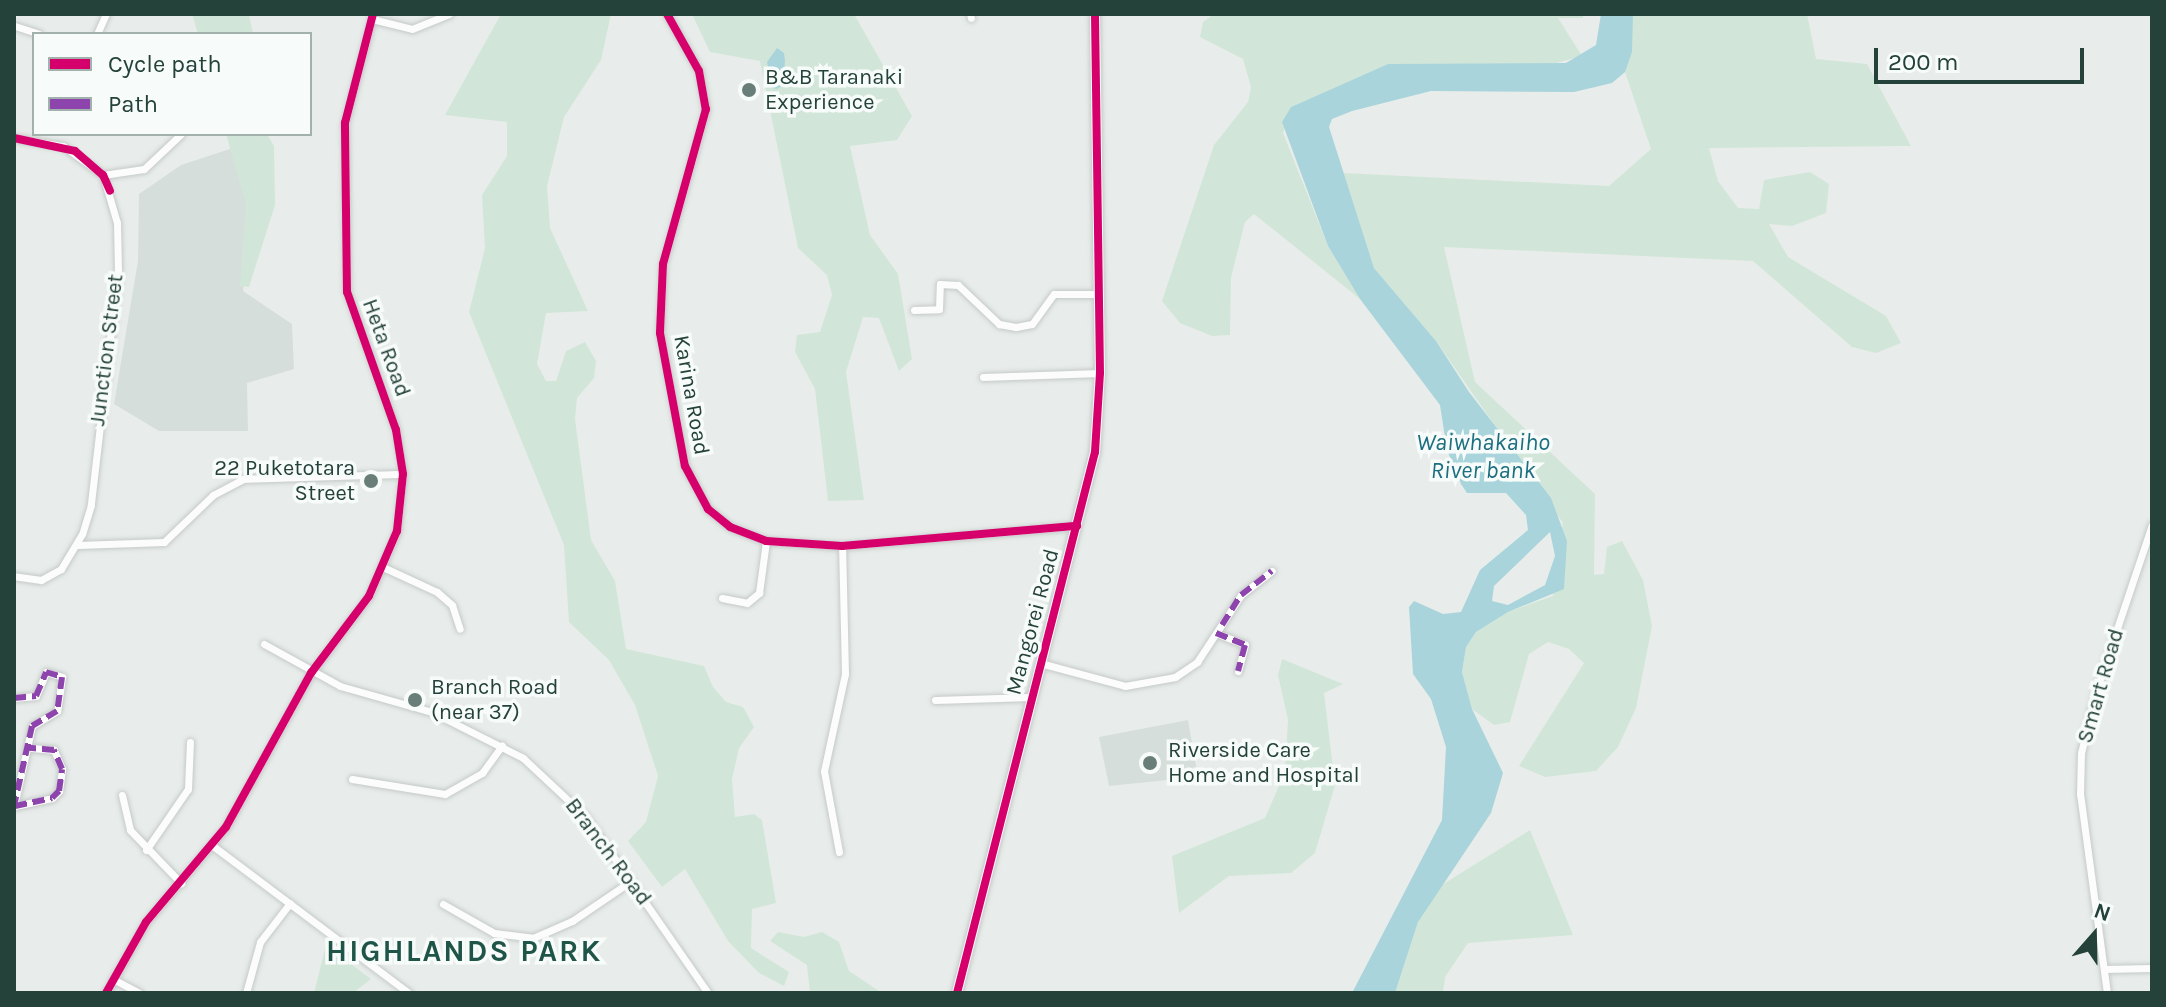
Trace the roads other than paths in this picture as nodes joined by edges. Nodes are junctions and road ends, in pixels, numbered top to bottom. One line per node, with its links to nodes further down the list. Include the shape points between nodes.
1 (449, 14): 4 (street, via 412,29)
2 (667, 14): 16 (street, Karina Road, via 699,71 706,100 701,135 664,255 658,298 682,451 691,483 708,509 730,527)
3 (1095, 14): 9 (street, Mangorei Road)
4 (372, 17): 13 (street, Heta Road, via 345,123 347,292 396,430)
5 (179, 136): 8 (street, via 144,169)
6 (14, 138): 7 (street)
7 (52, 138): 8 (street)
8 (103, 175): 17 (street, Junction Street, via 117,223 114,320 91,505)
9 (1100, 294): 10 (street, via 1054,294 1032,324 1016,327 999,324 958,285 940,284 939,309); 11 (street, Mangorei Road)
10 (914, 310)
11 (1100, 373): 12 (street); 15 (street, Mangorei Road, via 1095,452)
12 (983, 377)
13 (403, 474): 17 (street, via 243,479 213,495 164,542); 19 (street, Heta Road, via 397,531)
14 (2152, 525): 46 (street, Smart Road, via 2097,688 2081,753 2080,794)
15 (1077, 526): 18 (street, Karina Road); 26 (street, Mangorei Road)
16 (766, 541): 18 (street, Karina Road); 22 (street, via 759,593 747,603)
17 (78, 545): 21 (street, Junction Street, via 61,569 41,580)
18 (842, 546): 40 (street, via 845,674 824,771)
19 (385, 568): 23 (street, via 437,592 452,605); 28 (street, Heta Road)
20 (1272, 571): 24 (street, via 1241,595)
21 (14, 576)
22 (722, 598)
23 (460, 629)
24 (1216, 633): 26 (street, via 1190,669 1138,686); 27 (street, via 1245,645)
25 (264, 644): 28 (street, Branch Road)
26 (1040, 663): 29 (street, Mangorei Road)
27 (1238, 671)
28 (311, 673): 33 (street, Branch Road, via 373,698 432,712); 38 (street, Heta Road)
29 (1031, 697): 31 (street); 53 (street, Mangorei Road)
30 (14, 698): 34 (street, via 36,696 46,672 62,677 61,703 32,726)
31 (935, 700)
32 (190, 742): 39 (street, via 188,789)
33 (502, 745): 35 (street, via 482,773 445,794); 41 (street, Branch Road, via 555,783)
34 (29, 748): 37 (street); 37 (street, via 54,750 61,780 52,798)
35 (352, 779)
36 (122, 795): 39 (street, via 130,830)
37 (14, 806)
38 (213, 846): 42 (street, Heta Road); 43 (street)
39 (146, 850): 42 (street)
40 (839, 852)
41 (631, 881): 44 (street, via 572,921 533,938 494,933); 52 (street, Branch Road)
42 (181, 883): 47 (street, Heta Road, via 146,922)
43 (290, 903): 50 (street, via 260,942); 51 (street)
44 (443, 904)
45 (2152, 968): 46 (street)
46 (2104, 969): 54 (street, Smart Road)
47 (113, 979): 48 (street, Heta Road); 49 (street)
48 (106, 993)
49 (139, 993)
50 (246, 993)
51 (409, 993)
52 (708, 993)
53 (957, 993)
54 (2107, 993)

